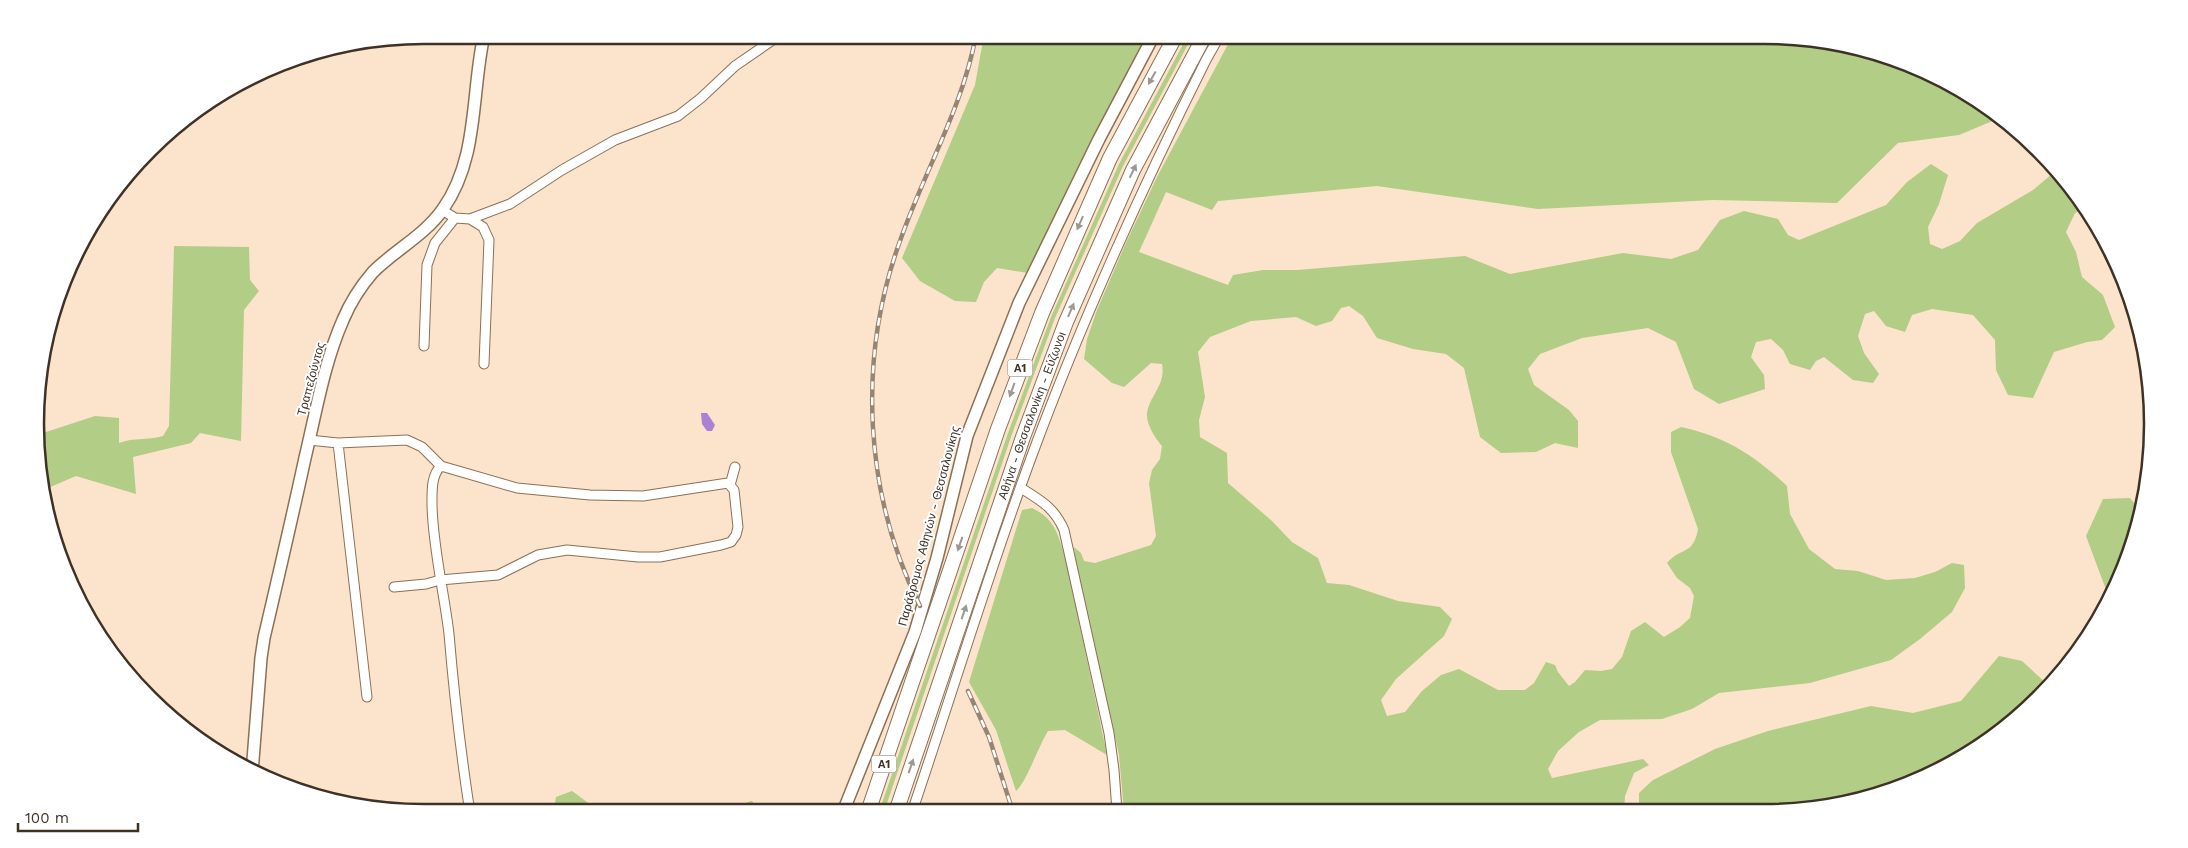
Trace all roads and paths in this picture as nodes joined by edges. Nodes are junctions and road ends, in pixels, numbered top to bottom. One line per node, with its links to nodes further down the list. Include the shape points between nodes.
1 (483, 44): 7 (main road, Τραπεζούντος, via 465,166)
2 (767, 44): 9 (street, via 735,66 678,116 615,140 510,204)
3 (1149, 44): 23 (main road, Παράδρομος Αθηνών - Θεσσαλονίκης, via 1098,139 1019,303 967,436 915,632)
4 (1171, 44): 24 (highway, Αθήνα - Θεσσαλονίκη - Εύζωνοι / Α1, one-way to 24, via 1110,158 1042,312 998,429)
5 (1200, 44): 25 (highway, Αθήνα - Θεσσαλονίκη - Εύζωνοι / Α1, one-way to 5, via 1023,437 1066,322 1133,170)
6 (1215, 44): 17 (street, via 1129,218)
7 (442, 210): 8 (street); 12 (main road, Τραπεζούντος, via 374,271 352,302 338,330)
8 (455, 218): 9 (street); 10 (street, via 435,243 427,265)
9 (470, 219): 11 (street, via 483,227 489,240)
10 (424, 346)
11 (484, 364)
12 (309, 440): 13 (street); 21 (main road, Τραπεζούντος, via 264,638)
13 (338, 443): 14 (street, via 407,440 422,447); 20 (street)
14 (441, 466): 16 (street, via 517,488 590,495 643,496); 18 (street, via 436,471 432,504)
15 (735, 467): 16 (street)
16 (730, 485): 18 (street, via 734,490 738,527 731,542 660,557 567,550 538,555 498,575)
17 (1020, 488): 26 (street); 27 (street, via 1057,515 1064,530 1109,733)
18 (440, 580): 19 (street); 22 (street)
19 (394, 587)
20 (367, 697)
21 (253, 763)
22 (469, 804)
23 (846, 804)
24 (871, 804)
25 (899, 804)
26 (915, 804)
27 (1116, 804)

